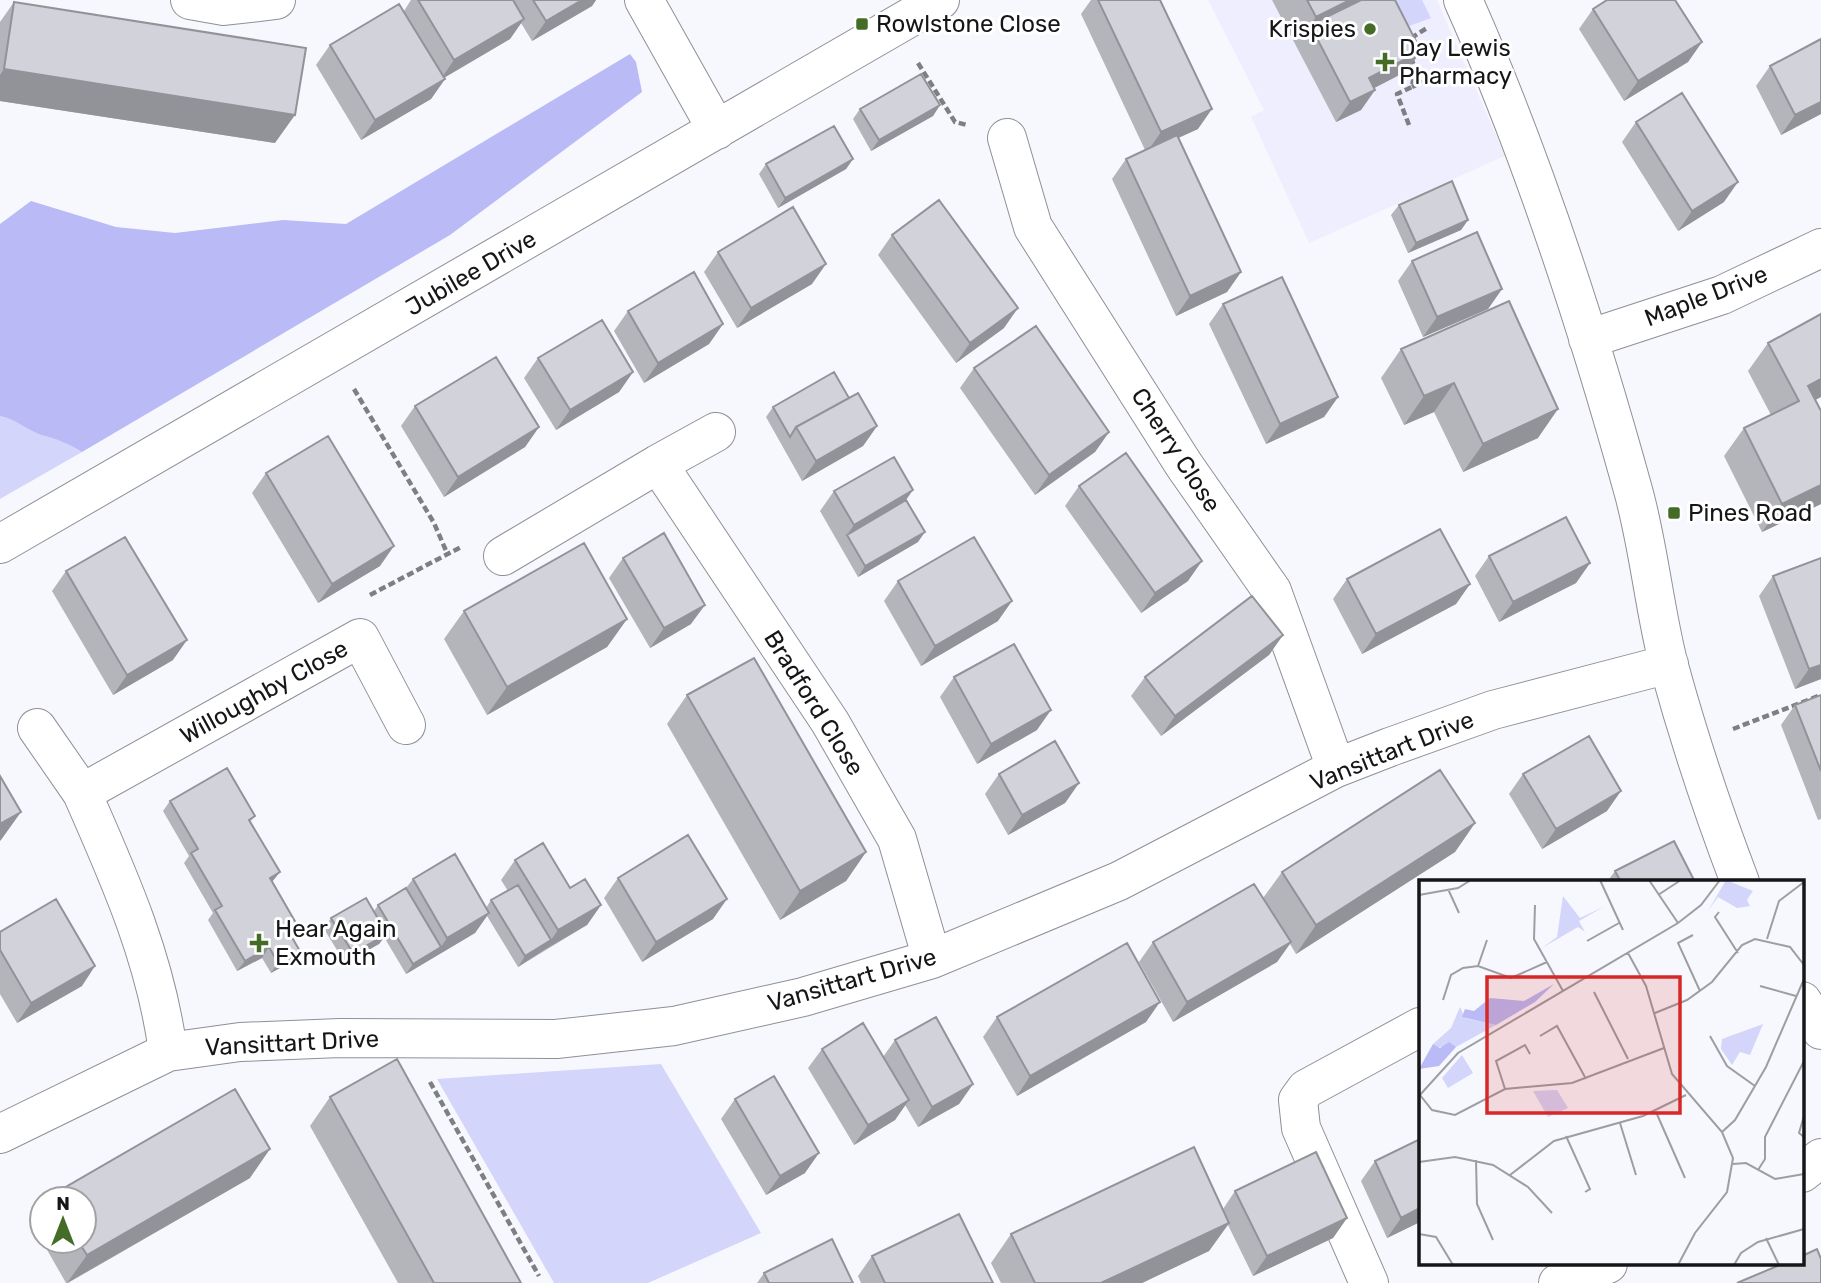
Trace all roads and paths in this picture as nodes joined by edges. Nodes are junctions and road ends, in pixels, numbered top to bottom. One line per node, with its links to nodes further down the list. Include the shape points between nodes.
1 (190, 0): 2 (street, via 224,6)
2 (275, 0)
3 (645, 0): 13 (street)
4 (940, 0): 13 (street, Jubilee Drive)
5 (1450, 11): 6 (path); 16 (street, via 1500,84)
6 (1404, 42)
7 (1408, 51): 10 (path, via 1415,68)
8 (915, 58): 11 (path)
9 (1456, 66): 10 (path)
10 (1412, 87): 12 (path, via 1396,94)
11 (934, 92)
12 (1409, 125)
13 (717, 130): 17 (street, Jubilee Drive)
14 (1007, 138): 28 (street, Cherry Close, via 1033,227 1184,465 1272,591)
15 (1821, 248): 16 (street, Maple Drive, via 1722,295)
16 (1588, 339): 23 (street, via 1634,493)
17 (331, 354): 20 (street, Jubilee Drive); 21 (path)
18 (716, 432): 19 (street)
19 (657, 464): 22 (street); 31 (street, Bradford Close, via 830,722 897,839)
20 (0, 544)
21 (447, 552)
22 (503, 556)
23 (1669, 664): 27 (street); 28 (street, Vansittart Drive, via 1493,710)
24 (1821, 695): 27 (path)
25 (405, 725): 29 (street, Willoughby Close, via 360,638)
26 (37, 728): 29 (street)
27 (1692, 742): 30 (street)
28 (1336, 768): 31 (street, Vansittart Drive, via 1119,881)
29 (82, 793): 36 (street, via 132,907 162,1005)
30 (1739, 880)
31 (932, 959): 35 (street, Vansittart Drive, via 803,997 674,1026 556,1039)
32 (1804, 1004): 34 (street)
33 (1419, 1028): 41 (street, via 1306,1089 1298,1100 1301,1128)
34 (1821, 1030)
35 (431, 1039): 36 (street, Vansittart Drive, via 240,1042); 40 (path, via 429,1080)
36 (168, 1052): 37 (street, Vansittart Drive)
37 (0, 1134)
38 (1821, 1158): 39 (street)
39 (1804, 1171)
40 (539, 1276)
41 (1369, 1283)

